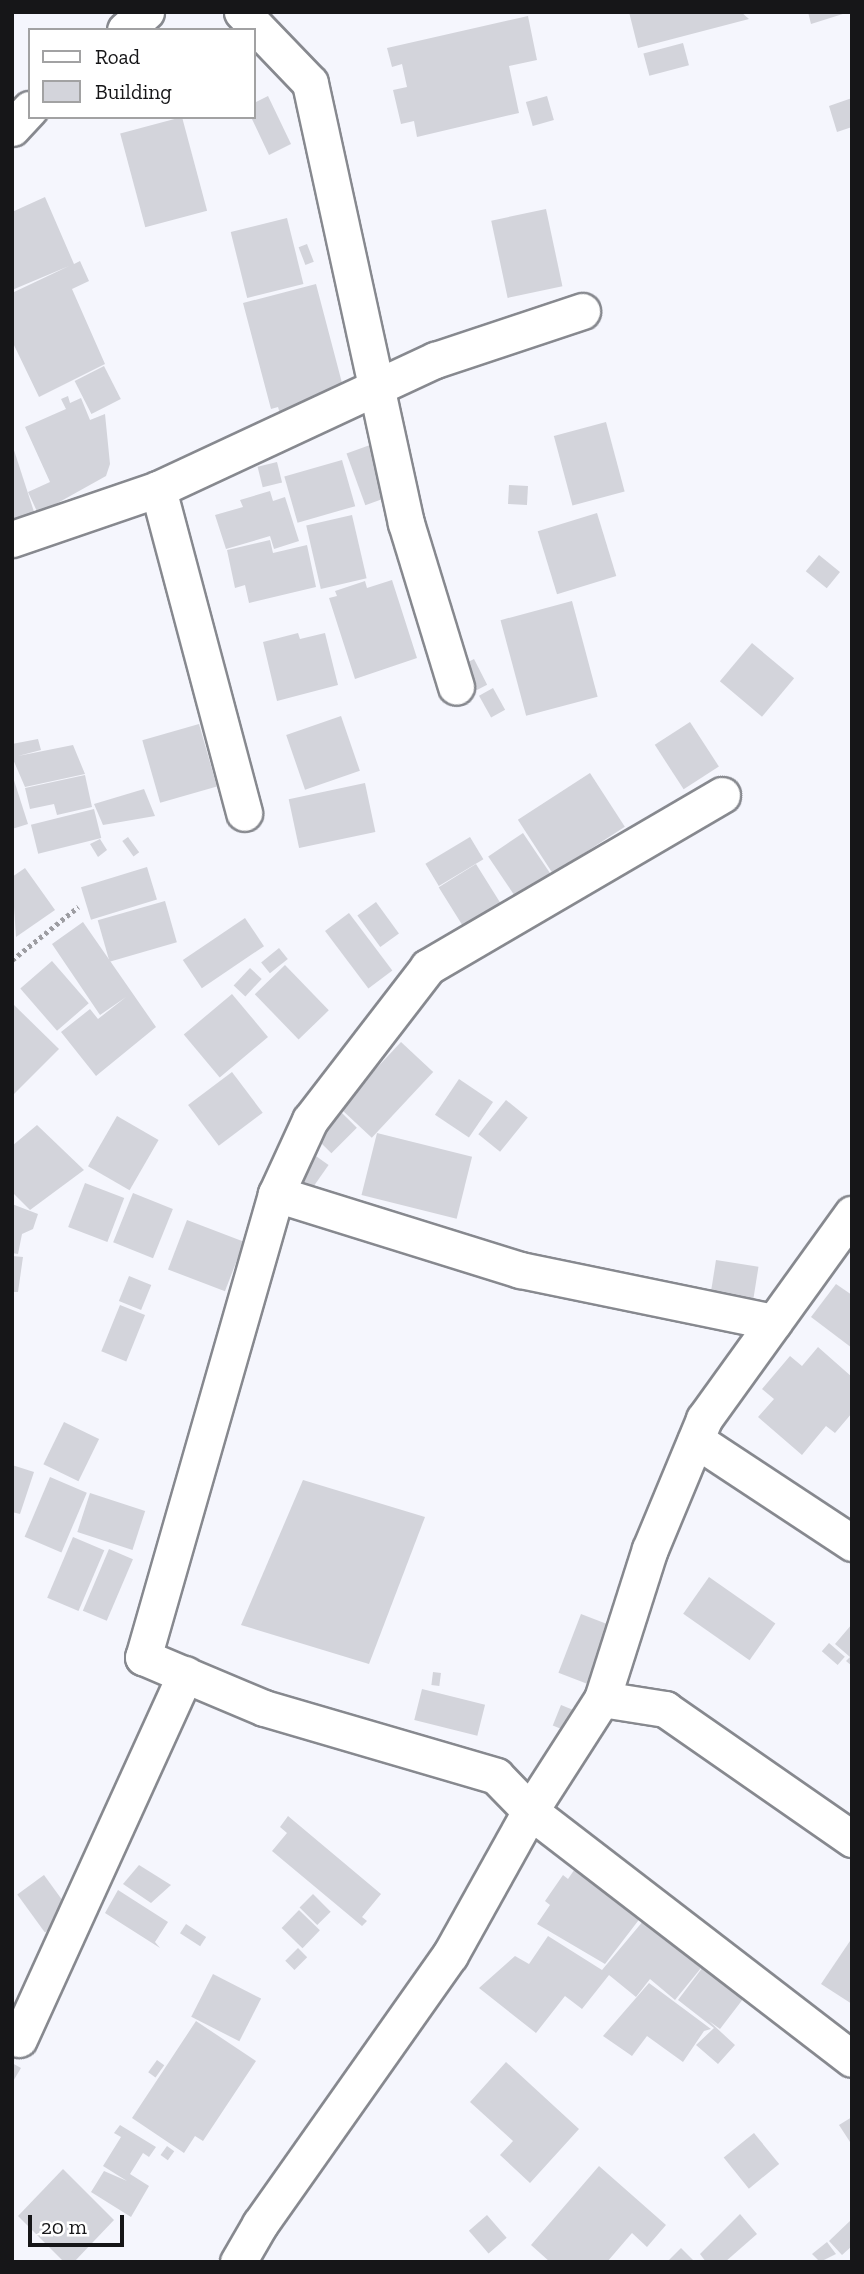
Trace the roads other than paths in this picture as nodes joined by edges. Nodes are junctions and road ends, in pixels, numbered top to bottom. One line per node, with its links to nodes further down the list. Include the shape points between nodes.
1 (146, 12): 3 (street)
2 (242, 12): 7 (street, via 310,83)
3 (127, 28)
4 (28, 111): 5 (street)
5 (12, 128)
6 (582, 311): 7 (street, via 435,360)
7 (379, 386): 8 (street); 10 (street, via 406,523)
8 (158, 489): 9 (street); 12 (street)
9 (12, 539)
10 (456, 687)
11 (722, 794): 13 (street, via 428,967 310,1120)
12 (244, 813)
13 (276, 1194): 15 (street, via 520,1270); 18 (street, via 144,1657)
14 (852, 1214): 15 (street)
15 (774, 1322): 16 (street, via 704,1419)
16 (696, 1440): 17 (street); 19 (street, via 650,1549)
17 (852, 1543)
18 (185, 1674): 20 (street, via 264,1708 496,1776); 22 (street)
19 (602, 1699): 20 (street); 21 (street, via 665,1709)
20 (530, 1811): 23 (street); 24 (street, via 450,1955)
21 (852, 1839)
22 (19, 2039)
23 (852, 2059)
24 (238, 2262)

